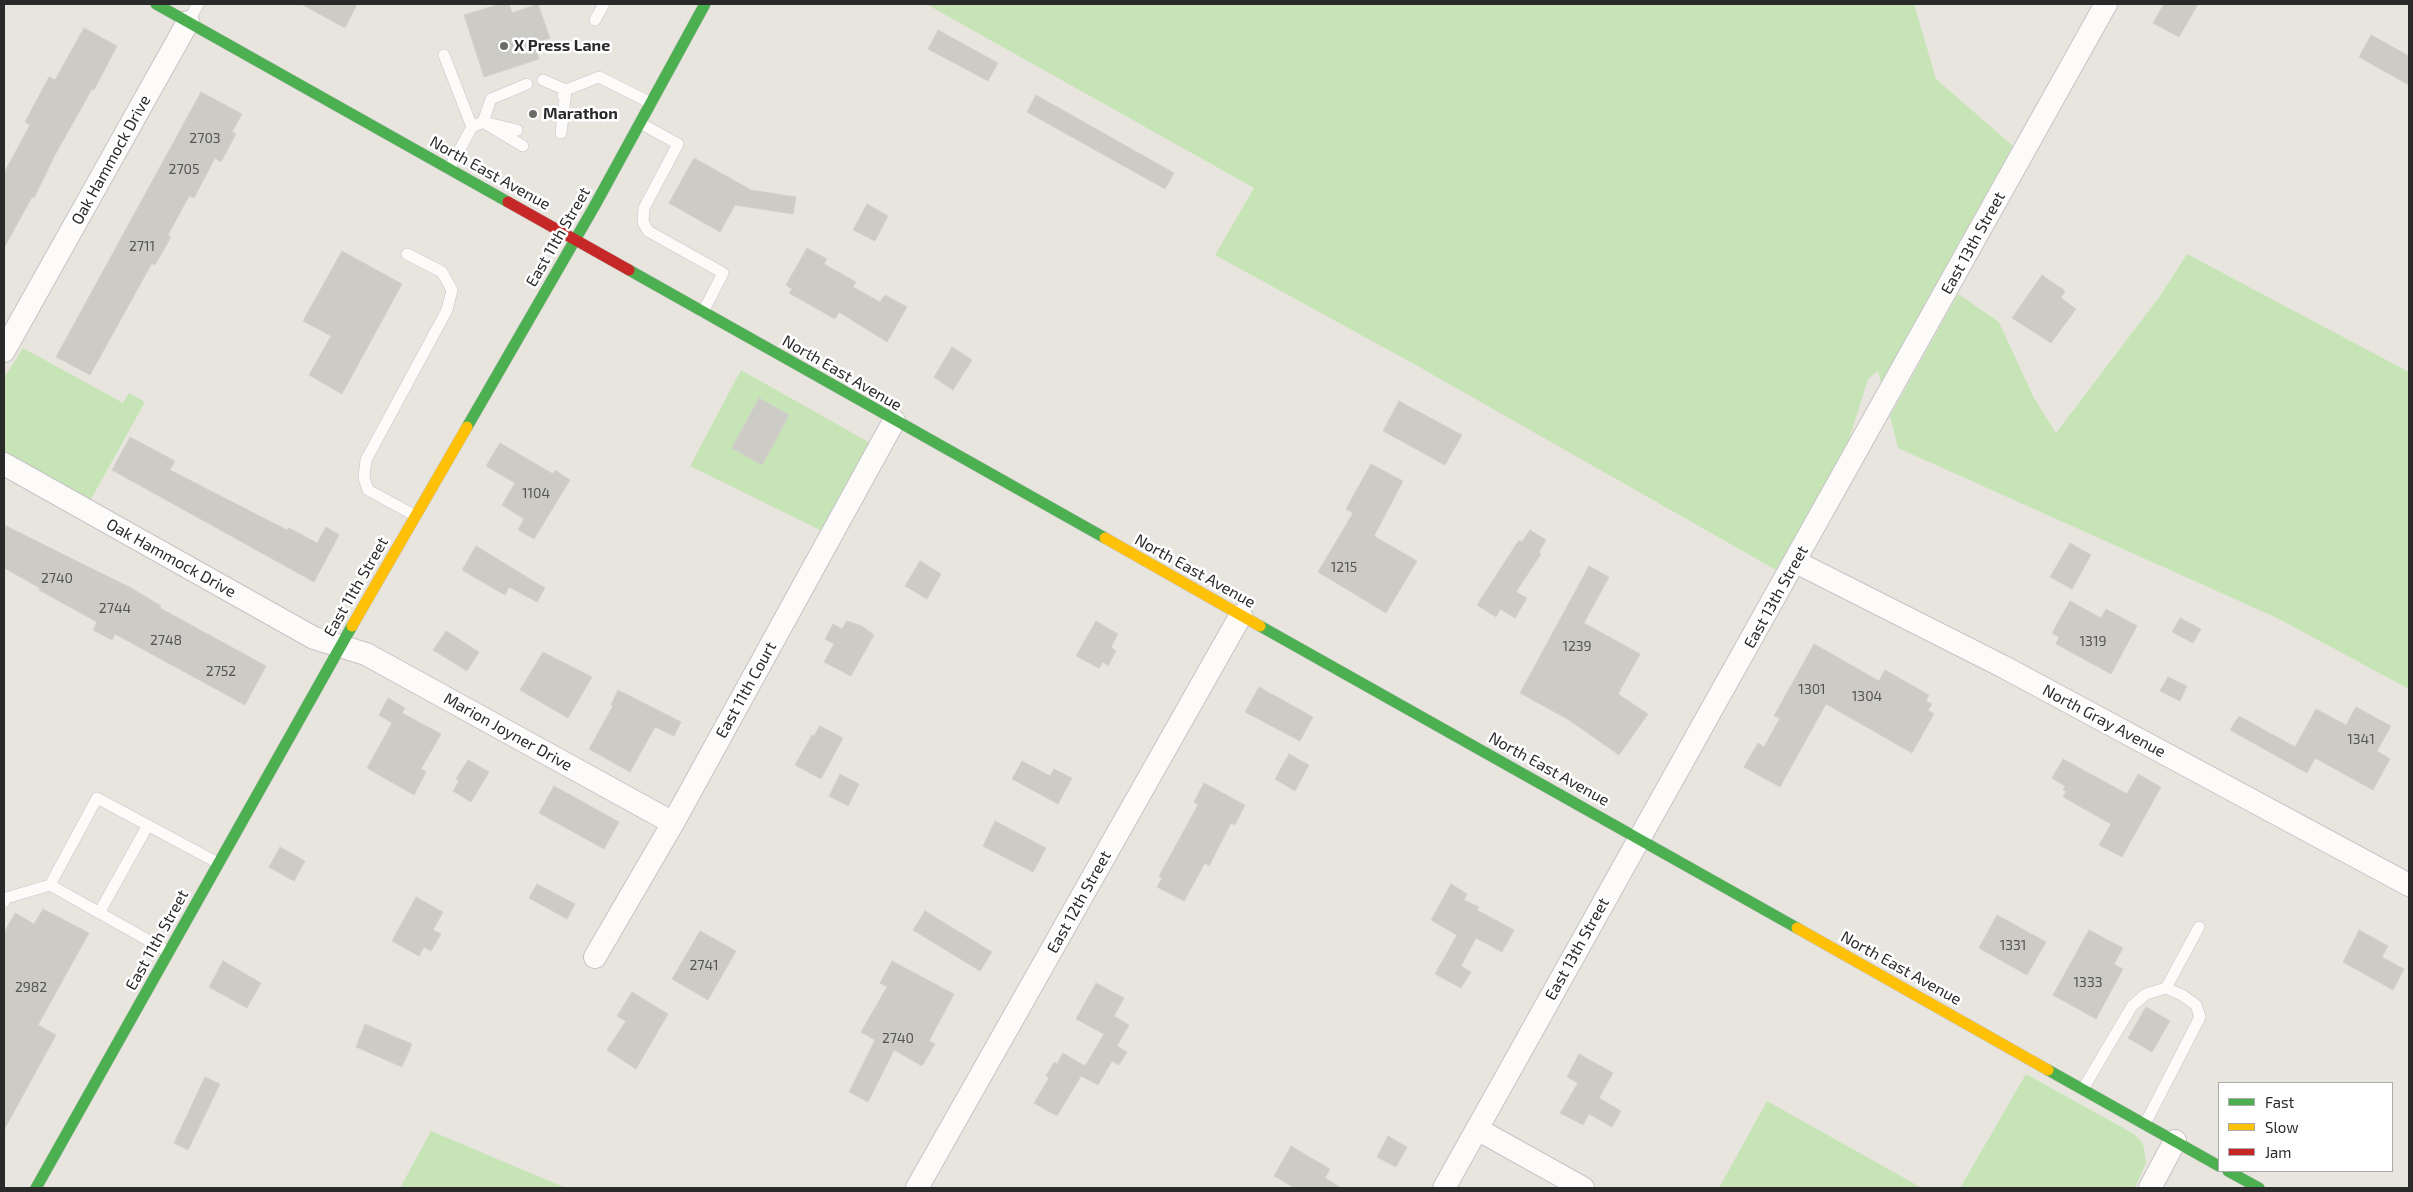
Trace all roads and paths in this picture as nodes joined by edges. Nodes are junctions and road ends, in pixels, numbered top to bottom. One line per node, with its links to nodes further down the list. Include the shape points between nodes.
1 (156, 4): 5 (main road, North East Avenue)
2 (604, 4): 6 (lane)
3 (705, 4): 11 (main road, East 11th Street)
4 (2106, 4): 26 (street, East 13th Street)
5 (193, 13): 18 (main road, North East Avenue); 22 (street, Oak Hammock Drive)
6 (595, 20)
7 (444, 55): 14 (lane)
8 (543, 80): 10 (lane)
9 (527, 84): 14 (lane, via 491,99)
10 (566, 90): 11 (lane, via 599,77); 12 (lane); 16 (lane)
11 (651, 103): 13 (main road, East 11th Street)
12 (556, 117)
13 (640, 123): 19 (main road, East 11th Street); 21 (lane, via 678,144 644,208 643,222 648,231 724,273)
14 (478, 124): 15 (lane); 17 (lane); 18 (lane)
15 (518, 130)
16 (561, 134)
17 (523, 146)
18 (449, 169): 19 (main road, North East Avenue)
19 (576, 239): 21 (main road, North East Avenue); 25 (main road, East 11th Street)
20 (408, 254): 25 (lane, via 442,272 452,290 447,310 366,460 364,478 368,490)
21 (703, 312): 23 (main road, North East Avenue)
22 (4, 351)
23 (894, 421): 27 (main road, North East Avenue); 29 (street, East 11th Court)
24 (4, 464): 28 (street, Oak Hammock Drive, via 314,638)
25 (416, 516): 28 (main road, East 11th Street)
26 (1796, 562): 31 (street, East 13th Street); 34 (street, North Gray Avenue, via 2004,667)
27 (1241, 615): 31 (main road, North East Avenue); 48 (street, East 12th Street)
28 (341, 646): 29 (street, Marion Joyner Drive, via 366,654); 32 (main road, East 11th Street)
29 (672, 823): 39 (street, East 11th Court)
30 (148, 825): 32 (lane); 33 (lane, via 97,798); 36 (lane)
31 (1639, 838): 41 (main road, North East Avenue); 43 (street, East 13th Street)
32 (218, 863): 38 (main road, East 11th Street)
33 (50, 884): 35 (lane, via 6,898); 36 (lane)
34 (2409, 884)
35 (4, 902)
36 (99, 913): 38 (lane)
37 (2199, 927): 40 (lane)
38 (169, 952): 47 (main road, East 11th Street)
39 (595, 956)
40 (2166, 988): 41 (lane, via 2146,994 2132,1006); 42 (lane, via 2182,994 2196,1005 2200,1017)
41 (2082, 1089): 42 (main road, North East Avenue)
42 (2145, 1124): 44 (main road, North East Avenue)
43 (1476, 1129): 49 (street, East 13th Street); 50 (street)
44 (2175, 1141): 45 (main road, North East Avenue); 51 (street)
45 (2218, 1165)
46 (2230, 1172): 52 (main road)
47 (36, 1188)
48 (917, 1188)
49 (1444, 1188)
50 (1583, 1188)
51 (2150, 1188)
52 (2259, 1188)

